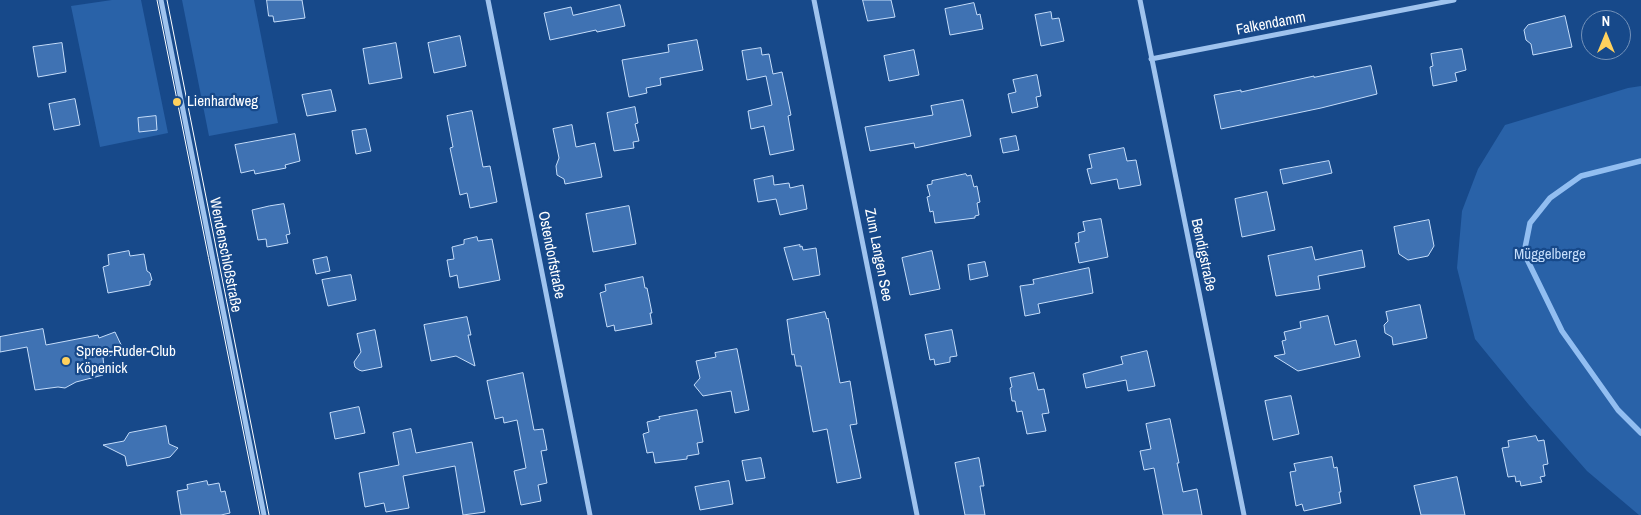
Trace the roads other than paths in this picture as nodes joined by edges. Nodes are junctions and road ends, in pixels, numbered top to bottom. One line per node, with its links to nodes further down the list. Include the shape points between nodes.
1 (161, 0): 7 (street, Wendenschloßstraße)
2 (488, 0): 8 (street, Ostendorfstraße)
3 (814, 0): 9 (street, Zum Langen See)
4 (1140, 0): 6 (street, Bendigstraße)
5 (1454, 0): 6 (street, Falkendamm)
6 (1151, 60): 10 (street, Bendigstraße)
7 (264, 515)
8 (590, 515)
9 (917, 515)
10 (1244, 515)

